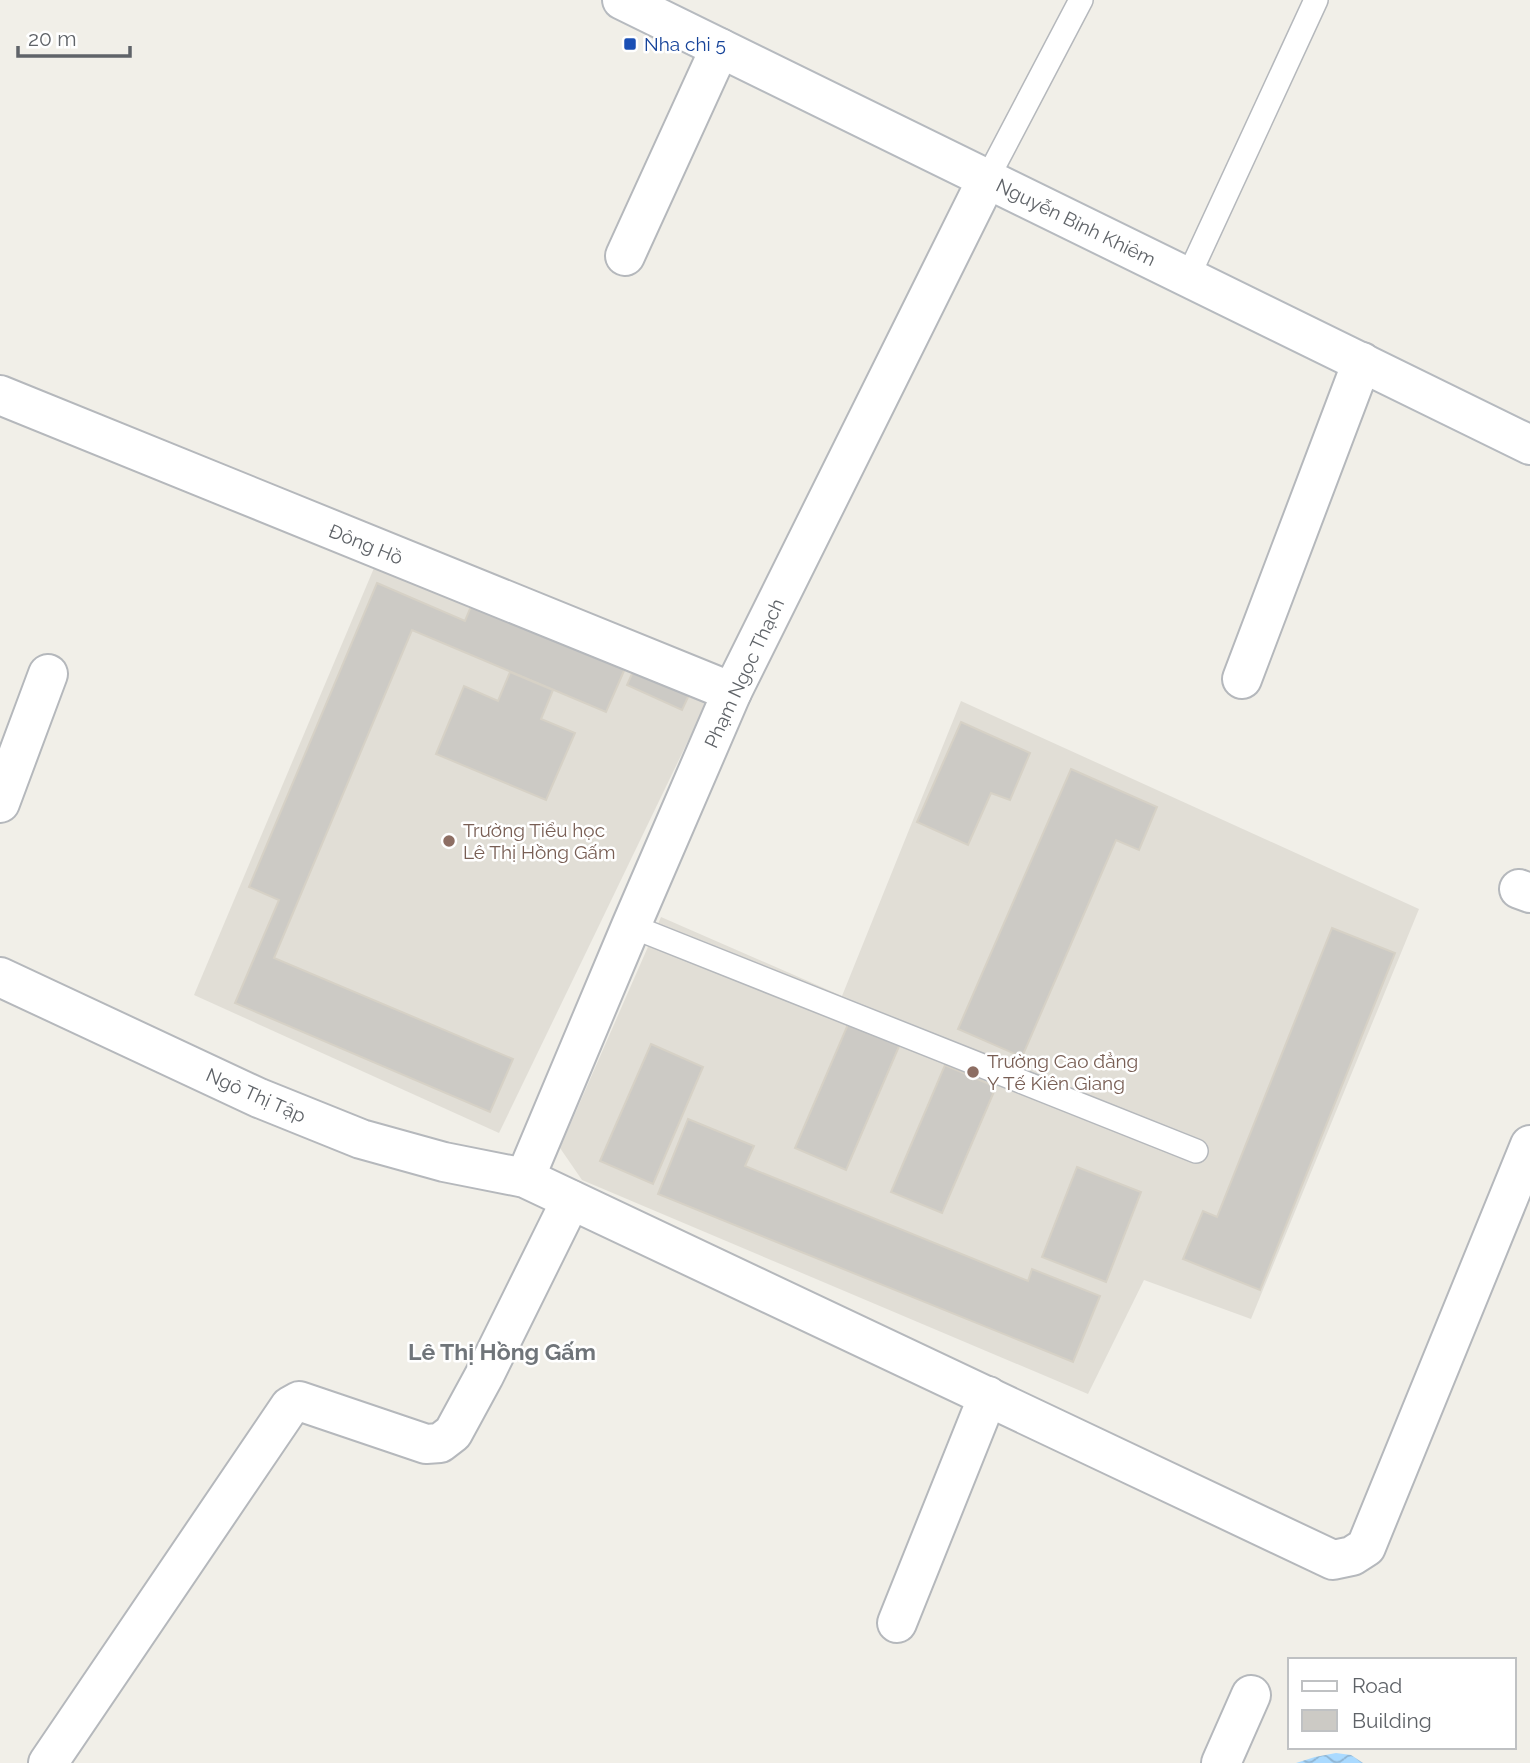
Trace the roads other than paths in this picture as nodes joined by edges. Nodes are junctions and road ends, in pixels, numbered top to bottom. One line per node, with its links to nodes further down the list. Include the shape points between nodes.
1 (622, 0): 4 (street, Nguyễn Bỉnh Khiêm)
2 (1082, 0): 6 (lane)
3 (1316, 0): 8 (lane)
4 (664, 9): 5 (street, Nguyễn Bỉnh Khiêm)
5 (720, 48): 6 (street, Nguyễn Bỉnh Khiêm); 7 (street)
6 (987, 179): 8 (street, Nguyễn Bỉnh Khiêm); 14 (street, Phạm Ngọc Thạch)
7 (625, 256)
8 (1188, 277): 9 (street, Nguyễn Bỉnh Khiêm)
9 (1362, 362): 11 (street, Nguyễn Bỉnh Khiêm); 13 (street)
10 (0, 395): 14 (street, Đông Hồ)
11 (1530, 445)
12 (48, 674): 15 (street)
13 (1242, 679)
14 (732, 692): 16 (street, Phạm Ngọc Thạch)
15 (0, 803)
16 (631, 926): 19 (lane); 20 (street, Phạm Ngọc Thạch)
17 (0, 978): 20 (street, Ngô Thị Tập, via 259,1098 361,1139)
18 (1530, 1144): 22 (street, Ngô Thị Tập, via 1366,1548 1353,1556 1333,1560)
19 (1196, 1152)
20 (525, 1178): 21 (street, Ngô Thị Tập)
21 (571, 1200): 22 (street, Ngô Thị Tập); 25 (street, via 453,1433 440,1443 426,1444 299,1401 290,1406)
22 (988, 1396): 23 (street)
23 (897, 1623)
24 (1251, 1695): 26 (street)
25 (48, 1763)
26 (1221, 1763)

